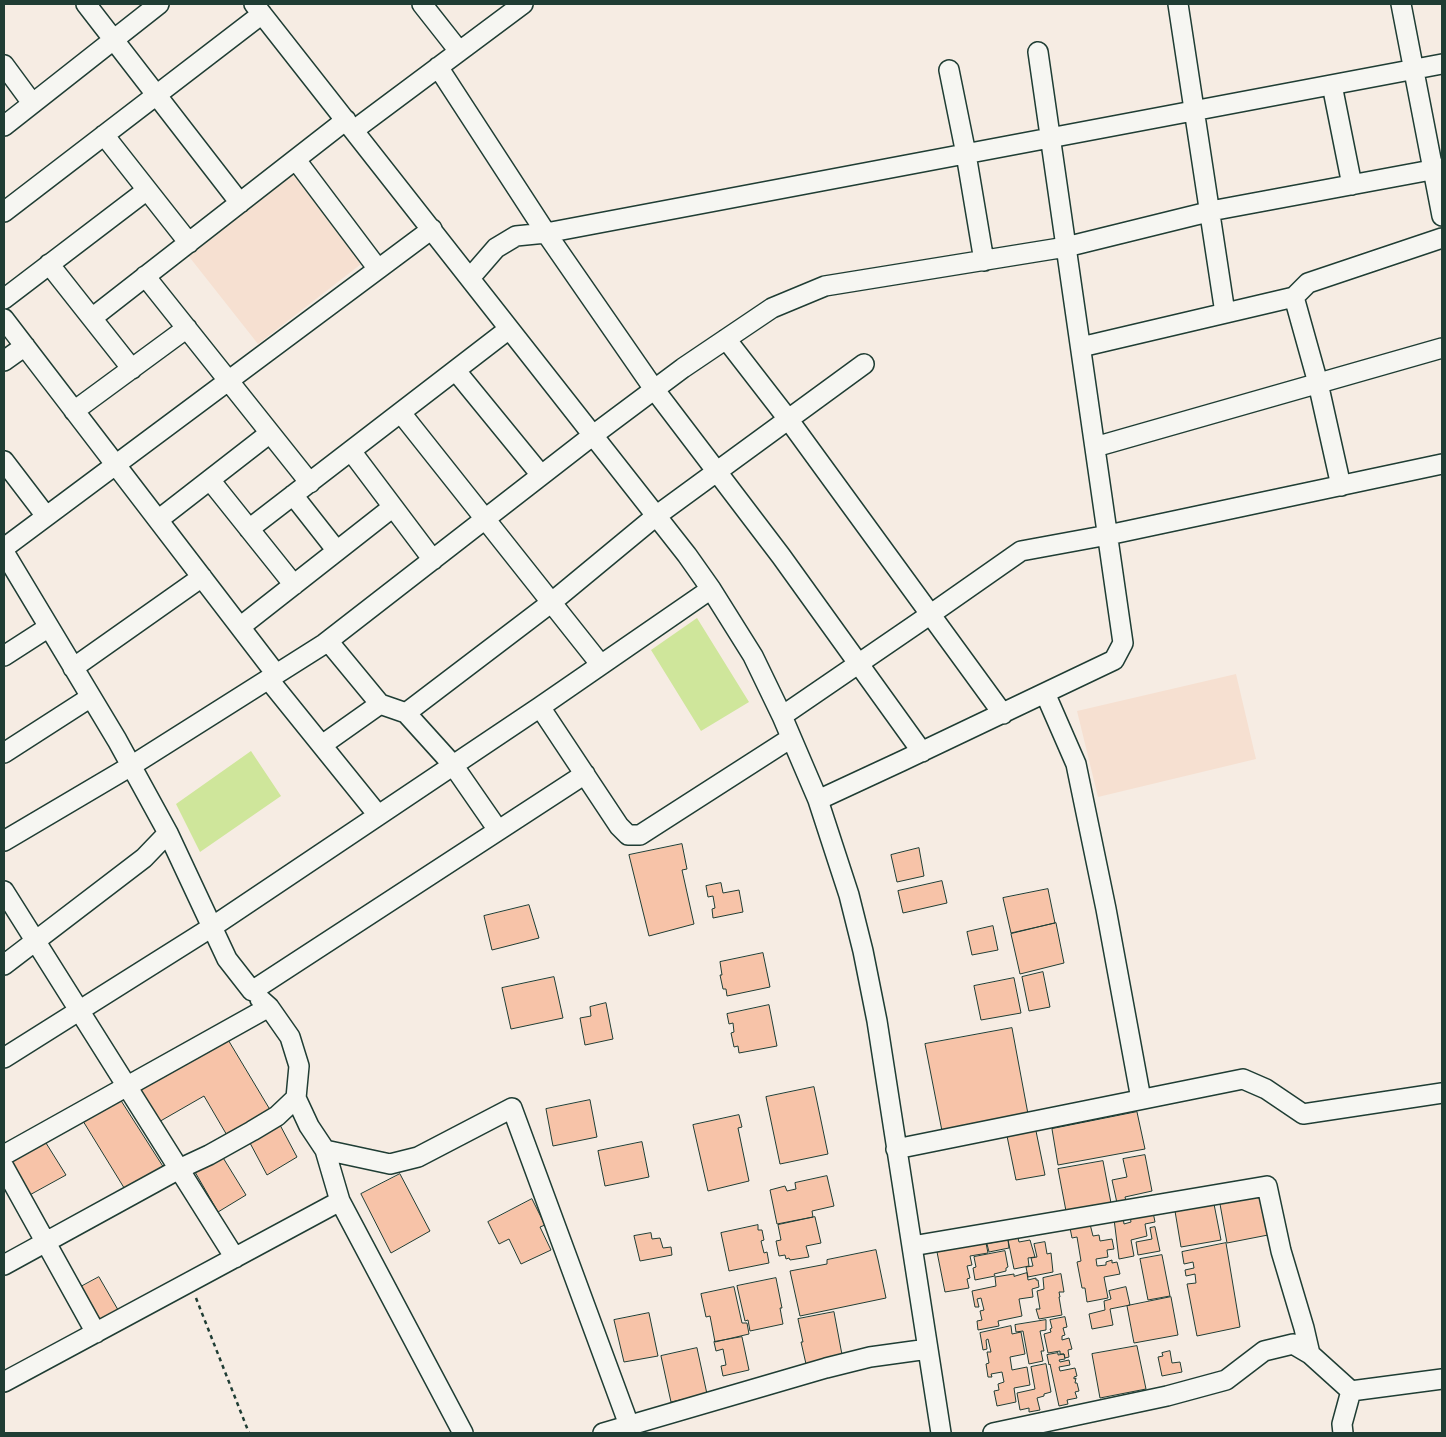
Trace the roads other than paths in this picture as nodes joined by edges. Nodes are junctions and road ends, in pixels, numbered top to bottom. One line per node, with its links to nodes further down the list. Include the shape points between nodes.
1 (86, 4): 8 (street)
2 (159, 4): 8 (street)
3 (422, 4): 9 (street)
4 (523, 4): 9 (street)
5 (1178, 4): 19 (street)
6 (1401, 4): 14 (street)
7 (258, 9): 17 (street); 20 (street)
8 (113, 40): 17 (street); 18 (street)
9 (459, 51): 13 (street)
10 (1038, 52): 23 (street)
11 (1442, 64): 14 (street)
12 (4, 65): 18 (street)
13 (438, 67): 20 (street); 34 (street)
14 (1414, 69): 16 (street); 26 (street)
15 (949, 70): 24 (street)
16 (1332, 85): 19 (street); 27 (street)
17 (156, 94): 22 (street); 29 (street)
18 (32, 104): 21 (street)
19 (1195, 110): 23 (street); 31 (street)
20 (350, 125): 25 (street); 33 (street)
21 (4, 126)
22 (104, 135): 28 (street); 30 (street)
23 (1050, 138): 24 (street); 37 (street)
24 (966, 154): 34 (street); 38 (street)
25 (296, 160): 29 (street); 40 (street)
26 (1438, 169): 27 (street); 32 (street)
27 (1352, 185): 31 (street)
28 (147, 190): 36 (street); 39 (street)
29 (240, 203): 36 (street)
30 (4, 212)
31 (1211, 212): 37 (street); 45 (street)
32 (1442, 216)
33 (432, 229): 40 (street); 42 (street)
34 (546, 233): 42 (street, via 516,236 496,248); 60 (street)
35 (1442, 238): 43 (street, via 1308,283)
36 (189, 242): 41 (street)
37 (1066, 248): 38 (street); 52 (street)
38 (984, 261): 50 (street, via 825,286 772,308)
39 (49, 264): 44 (street); 46 (street)
40 (378, 269): 58 (street)
41 (146, 276): 46 (street); 48 (street)
42 (470, 278): 49 (street)
43 (1294, 298): 45 (street); 59 (street)
44 (4, 299)
45 (1226, 313): 52 (street)
46 (92, 318): 56 (street)
47 (4, 319): 51 (street)
48 (187, 328): 56 (street); 58 (street)
49 (508, 329): 57 (street); 65 (street)
50 (726, 338): 60 (street); 63 (street)
51 (25, 346): 54 (street); 61 (street)
52 (1081, 346): 66 (street)
53 (1442, 348): 59 (street)
54 (4, 361)
55 (864, 364): 63 (street)
56 (132, 369): 61 (street)
57 (456, 371): 62 (street); 72 (street)
58 (228, 380): 64 (street); 69 (street)
59 (1318, 383): 66 (street); 75 (street)
60 (654, 389): 65 (street); 71 (street)
61 (74, 411): 69 (street)
62 (401, 413): 67 (street); 80 (street)
63 (788, 419): 71 (street); 92 (street)
64 (270, 433): 73 (street); 74 (street)
65 (592, 436): 72 (street); 79 (street)
66 (1095, 447): 83 (street)
67 (351, 451): 74 (street); 77 (street)
68 (4, 461): 78 (street)
69 (116, 464): 78 (street); 81 (street)
70 (1442, 464): 75 (street)
71 (717, 471): 79 (street); 97 (street)
72 (541, 475): 80 (street)
73 (210, 480): 81 (street); 82 (street)
74 (310, 483): 76 (street)
75 (1341, 486): 83 (street)
76 (293, 495): 82 (street); 85 (street)
77 (393, 507): 85 (street); 87 (street)
78 (46, 516): 84 (street)
79 (656, 516): 90 (street); 91 (street)
80 (486, 519): 87 (street); 91 (street)
81 (158, 520): 88 (street)
82 (249, 529): 89 (street)
83 (1108, 536): 92 (street, via 1021,551); 101 (street, via 1123,643 1114,660)
84 (4, 548)
85 (337, 551): 89 (street)
86 (4, 552): 93 (street)
87 (433, 560): 95 (street)
88 (202, 577): 94 (street); 99 (street)
89 (294, 585): 94 (street)
90 (711, 589): 98 (street); 107 (street, via 753,656)
91 (552, 602): 98 (street); 105 (street)
92 (931, 614): 97 (street); 106 (street)
93 (49, 627): 96 (street); 99 (street)
94 (240, 627): 100 (street)
95 (328, 641): 100 (street); 103 (street)
96 (4, 656)
97 (858, 663): 107 (street); 110 (street)
98 (601, 665): 104 (street)
99 (73, 668): 102 (street)
100 (272, 677): 109 (street); 113 (street)
101 (1045, 694): 106 (street); 131 (street, via 1076,764)
102 (91, 697): 111 (street); 113 (street)
103 (380, 704): 105 (street); 109 (street)
104 (540, 707): 112 (street); 114 (street)
105 (406, 713): 112 (street)
106 (1003, 714): 110 (street)
107 (782, 716): 108 (street)
108 (791, 738): 114 (street, via 640,835 628,835 619,826); 115 (street)
109 (322, 746): 116 (street)
110 (922, 752): 115 (street)
111 (4, 753)
112 (453, 765): 116 (street); 117 (street)
113 (131, 766): 118 (street); 119 (street)
114 (584, 774): 117 (street)
115 (818, 800): 132 (street, via 849,894 863,951)
116 (378, 815): 121 (street)
117 (498, 830): 124 (street)
118 (168, 834): 121 (street); 122 (street, via 144,858)
119 (4, 841)
120 (4, 891): 122 (street)
121 (212, 927): 124 (street, via 227,959); 126 (street)
122 (35, 941): 123 (street); 126 (street)
123 (4, 965)
124 (252, 991): 125 (street)
125 (269, 1008): 128 (street); 130 (street, via 290,1037 299,1066)
126 (79, 1010): 127 (street); 128 (street)
127 (4, 1058)
128 (127, 1087): 134 (street); 136 (street)
129 (1442, 1093): 131 (street, via 1303,1114 1266,1089 1243,1079)
130 (296, 1098): 133 (street); 136 (street, via 277,1116)
131 (1141, 1099): 132 (street)
132 (896, 1149): 139 (street)
133 (325, 1150): 137 (street); 148 (street, via 390,1164 418,1157 512,1108)
134 (4, 1155)
135 (4, 1168): 138 (street)
136 (179, 1169): 138 (street); 140 (street)
137 (340, 1201): 140 (street); 149 (street)
138 (45, 1242): 141 (street); 142 (street)
139 (912, 1246): 143 (street); 144 (street, via 1267,1186 1280,1251)
140 (235, 1258): 142 (street)
141 (4, 1265)
142 (96, 1333): 146 (street)
143 (928, 1349): 148 (street, via 870,1357 826,1368); 151 (street)
144 (1310, 1354): 147 (street); 152 (street, via 1293,1344 1264,1351 1226,1380 1167,1396)
145 (1442, 1379): 147 (street)
146 (4, 1382)
147 (1351, 1391): 153 (street)
148 (629, 1426): 150 (street)
149 (463, 1433)
150 (603, 1433)
151 (941, 1433)
152 (993, 1433)
153 (1342, 1433)

